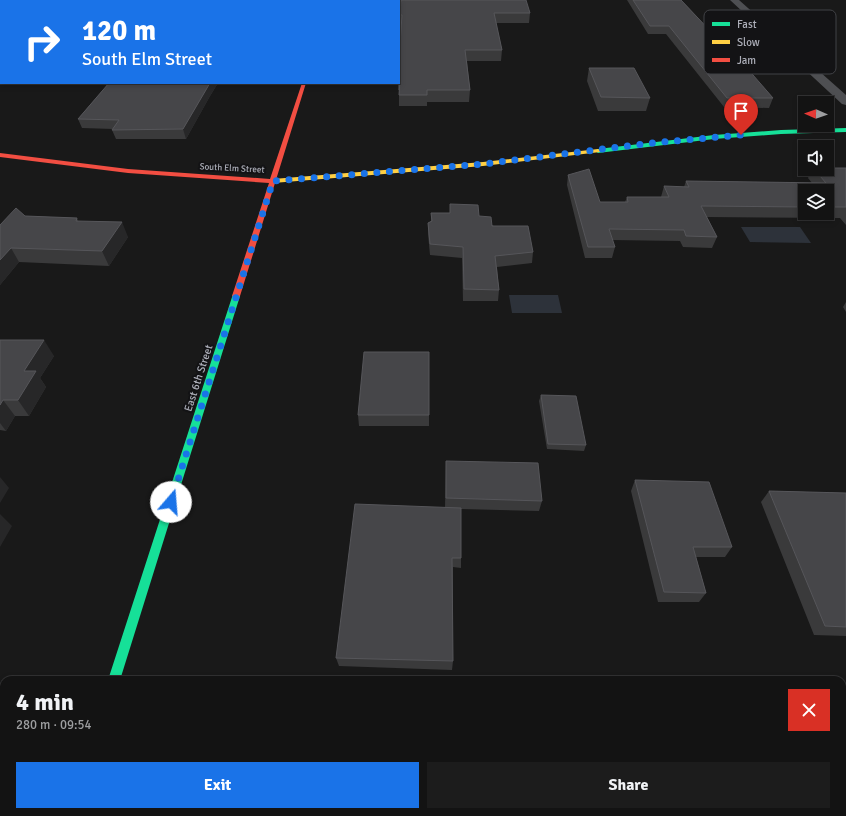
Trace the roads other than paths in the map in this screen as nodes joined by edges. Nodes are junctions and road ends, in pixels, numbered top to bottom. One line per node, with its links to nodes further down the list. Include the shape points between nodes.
1 (734, 0): 2 (street)
2 (745, 10)
3 (816, 74): 5 (street)
4 (304, 84): 8 (street, East 6th Street)
5 (846, 101)
6 (846, 130): 8 (street, South Elm Street, via 714,137 483,164)
7 (0, 155): 8 (street, South Elm Street, via 128,171)
8 (273, 181): 9 (street, East 6th Street)
9 (115, 676)

